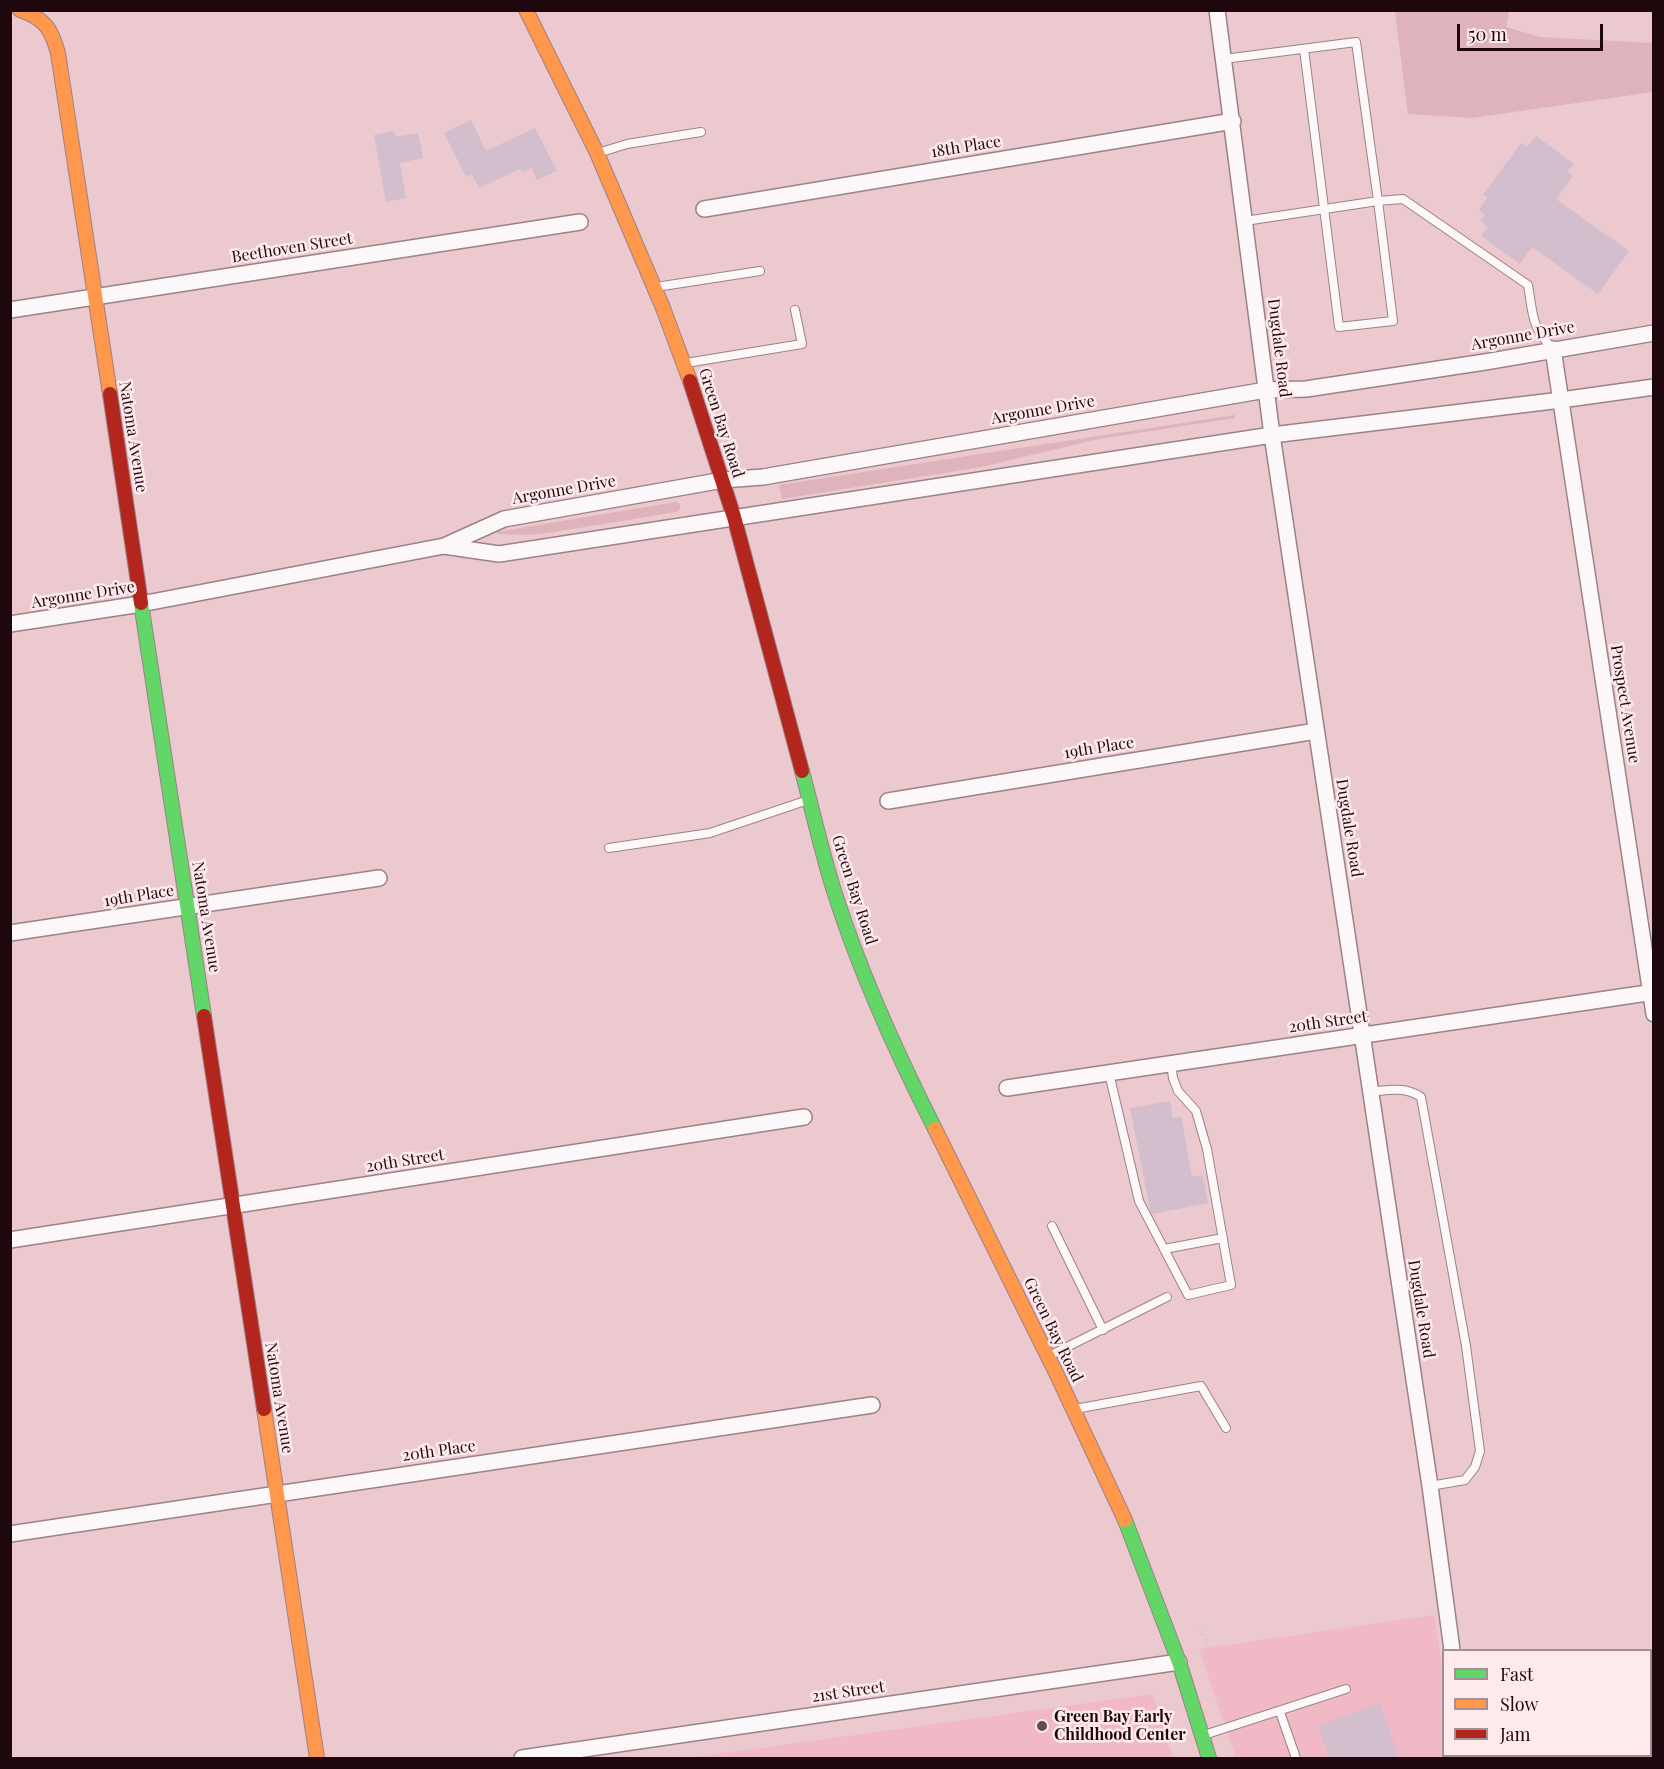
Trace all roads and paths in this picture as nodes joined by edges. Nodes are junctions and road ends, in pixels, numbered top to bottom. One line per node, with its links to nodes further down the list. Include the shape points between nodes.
1 (20, 10): 16 (main road, Natoma Avenue, via 34,15 51,29)
2 (526, 10): 8 (main road, Green Bay Road)
3 (1217, 10): 5 (street, Dugdale Road)
4 (1304, 49): 5 (lane); 9 (lane, via 1356,42); 11 (lane)
5 (1224, 59): 6 (street, Dugdale Road)
6 (1233, 122): 10 (street, 18th Place); 12 (street, Dugdale Road)
7 (701, 132): 8 (lane)
8 (597, 153): 15 (main road, Green Bay Road)
9 (1378, 201): 11 (lane); 11 (lane, via 1393,321 1339,327); 20 (lane, via 1403,199 1528,285 1536,329)
10 (704, 209)
11 (1324, 209): 12 (lane)
12 (1245, 220): 23 (street, Dugdale Road)
13 (580, 222): 16 (street, Beethoven Street)
14 (760, 271): 15 (lane)
15 (654, 288): 21 (main road, Green Bay Road)
16 (95, 297): 17 (street, Beethoven Street); 29 (main road, Natoma Avenue)
17 (10, 310)
18 (795, 310): 21 (lane, via 802,344)
19 (1653, 333): 20 (street, Argonne Drive)
20 (1553, 349): 23 (street, Argonne Drive, via 1306,389); 24 (street, Prospect Avenue)
21 (684, 363): 26 (main road, Green Bay Road)
22 (1653, 387): 24 (street, Argonne Drive)
23 (1266, 390): 25 (street, Dugdale Road); 26 (street, Argonne Drive, via 763,477)
24 (1561, 400): 25 (street, Argonne Drive); 38 (street, Prospect Avenue)
25 (1272, 435): 27 (street, Argonne Drive); 31 (street, Dugdale Road)
26 (723, 480): 27 (main road, Green Bay Road); 28 (street, Argonne Drive, via 504,519)
27 (734, 517): 28 (street, Argonne Drive, via 499,554); 32 (main road, Green Bay Road)
28 (444, 546): 29 (street, Argonne Drive)
29 (141, 604): 30 (street, Argonne Drive); 36 (main road, Natoma Avenue)
30 (10, 624)
31 (1316, 731): 33 (street, 19th Place); 40 (street, Dugdale Road)
32 (810, 800): 34 (lane, via 710,833); 53 (main road, Green Bay Road, via 835,894 883,1022)
33 (888, 801)
34 (609, 848)
35 (379, 878): 36 (street, 19th Place)
36 (188, 907): 37 (street, 19th Place); 46 (main road, Natoma Avenue)
37 (10, 933)
38 (1652, 992): 39 (street, Prospect Avenue); 40 (street, 20th Street)
39 (1653, 1014)
40 (1362, 1035): 41 (street, 20th Street); 44 (street, Dugdale Road)
41 (1171, 1064): 42 (street, 20th Street); 48 (lane, via 1179,1091 1196,1111)
42 (1109, 1073): 43 (street, 20th Street); 50 (lane, via 1139,1201)
43 (1007, 1088)
44 (1370, 1092): 57 (street, Dugdale Road); 57 (lane, via 1401,1089 1421,1097 1466,1346 1480,1451 1465,1480)
45 (804, 1117): 46 (street, 20th Street)
46 (233, 1206): 49 (street, 20th Street); 58 (main road, Natoma Avenue)
47 (1052, 1226): 52 (lane)
48 (1223, 1238): 50 (lane); 50 (lane, via 1231,1285 1188,1295)
49 (10, 1240)
50 (1164, 1249)
51 (1167, 1297): 52 (lane)
52 (1102, 1330): 53 (lane)
53 (1048, 1357): 55 (main road, Green Bay Road)
54 (873, 1405): 58 (street, 20th Place)
55 (1073, 1409): 56 (lane, via 1201,1386); 63 (main road, Green Bay Road, via 1125,1521)
56 (1226, 1428)
57 (1430, 1486): 62 (street, Dugdale Road)
58 (277, 1494): 59 (street, 20th Place); 67 (main road, Natoma Avenue)
59 (10, 1534)
60 (1200, 1628): 61 (path)
61 (1209, 1647)
62 (1452, 1649)
63 (1179, 1662): 66 (main road, Green Bay Road); 68 (street, 21st Street)
64 (1346, 1689): 65 (lane)
65 (1280, 1712): 66 (lane); 70 (lane)
66 (1202, 1735): 69 (main road, Green Bay Road)
67 (317, 1758)
68 (522, 1758)
69 (1209, 1758)
70 (1296, 1758)

